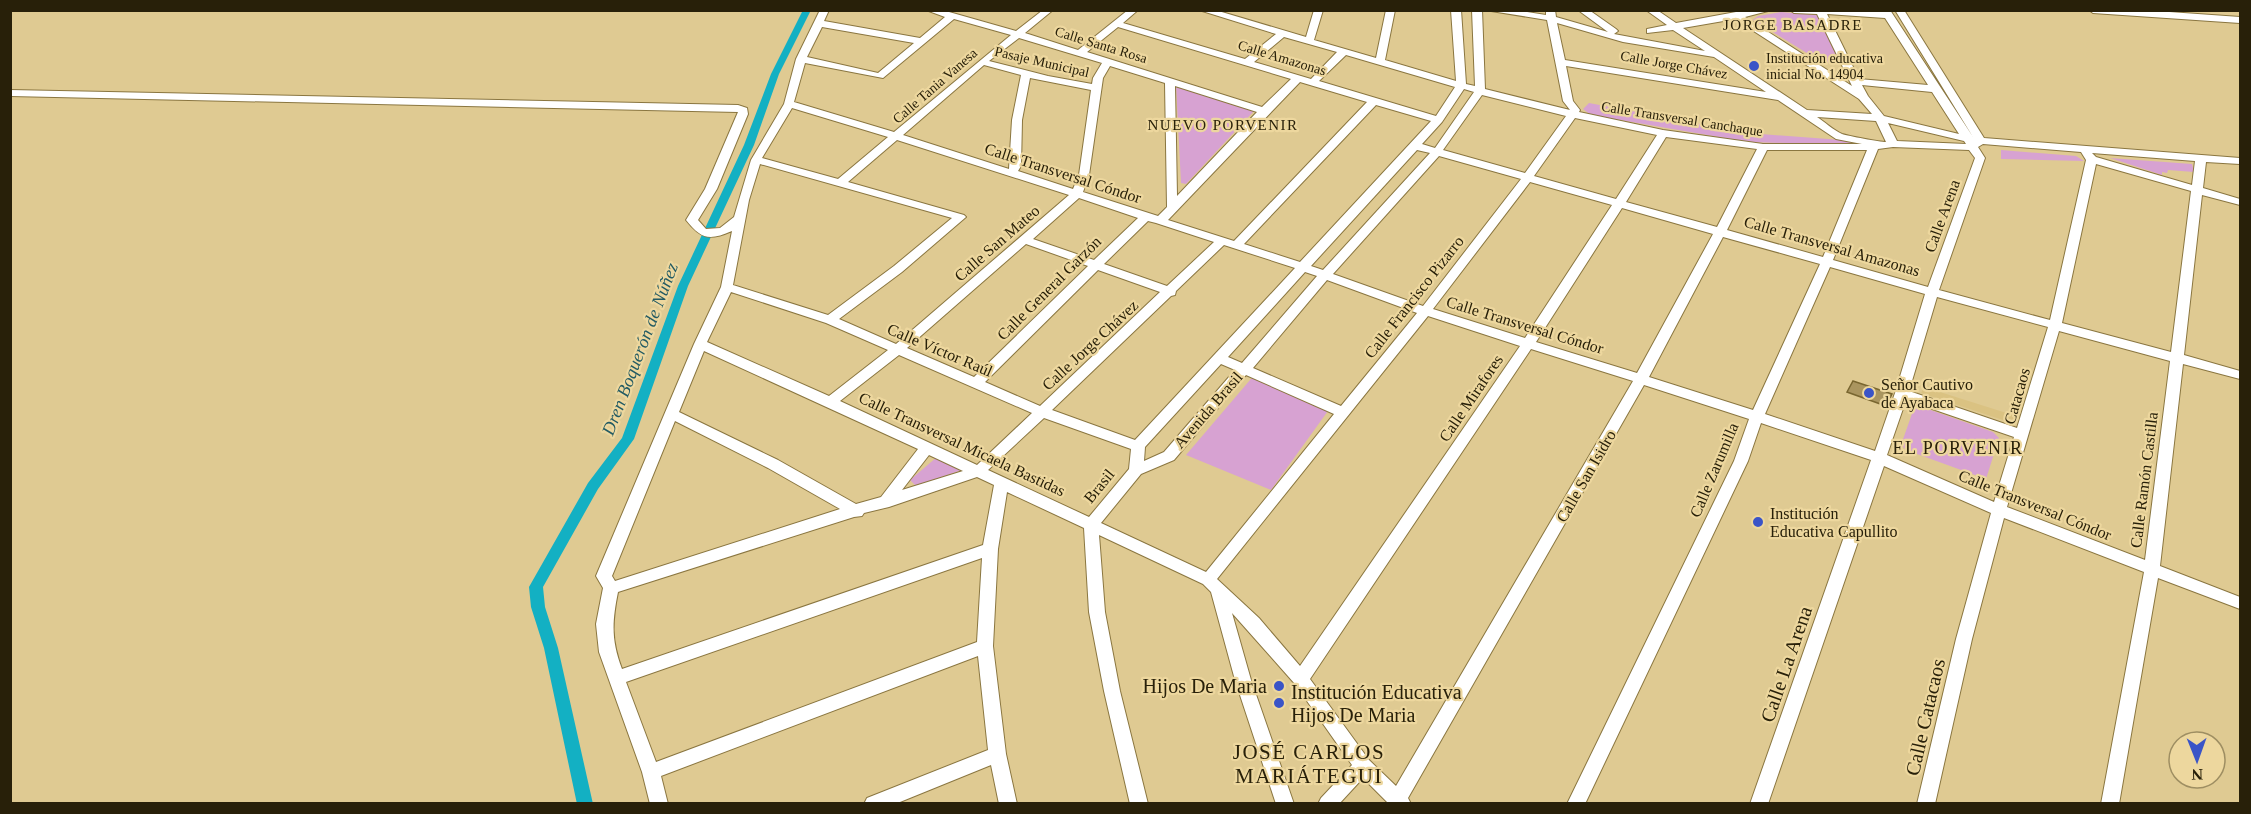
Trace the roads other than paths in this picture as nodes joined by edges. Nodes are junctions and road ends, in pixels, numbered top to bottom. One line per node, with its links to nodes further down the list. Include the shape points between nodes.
1 (825, 10): 26 (street)
2 (930, 10): 24 (street, Calle Santa Rosa)
3 (1049, 10): 32 (street, Calle Tania Vanesa)
4 (1134, 10): 28 (street)
5 (1203, 10): 27 (street, Calle Transversal Canchaque)
6 (1247, 10): 27 (street)
7 (1319, 10): 35 (street)
8 (1391, 10): 41 (street)
9 (1456, 10): 50 (street)
10 (1477, 10): 53 (street)
11 (1489, 10): 21 (street)
12 (1582, 10): 33 (street)
13 (1650, 10): 29 (street)
14 (1768, 10): 22 (street)
15 (1794, 10): 19 (street)
16 (1899, 10): 66 (street)
17 (2093, 10): 18 (street)
18 (2109, 11): 23 (street)
19 (1821, 12): 20 (street); 49 (street)
20 (1886, 13): 52 (street)
21 (1550, 14): 33 (street); 44 (street)
22 (1730, 14): 29 (street); 56 (street)
23 (2187, 14): 25 (street)
24 (952, 16): 32 (street, Calle Santa Rosa); 34 (street)
25 (2241, 20)
26 (817, 23): 34 (street); 39 (street)
27 (1244, 23): 31 (street, Calle Transversal Canchaque)
28 (1117, 24): 37 (street); 43 (street, Calle Amazonas)
29 (1674, 26): 30 (street); 38 (street)
30 (1650, 31)
31 (1283, 33): 35 (street, Calle Transversal Canchaque); 43 (street)
32 (1018, 34): 37 (street, Calle Santa Rosa); 42 (street, Calle Tania Vanesa)
33 (1623, 39): 38 (street)
34 (920, 41): 39 (street, via 877,77)
35 (1309, 41): 36 (street, Calle Transversal Canchaque)
36 (1344, 51): 41 (street, Calle Transversal Canchaque); 48 (street)
37 (1080, 53): 40 (street, Calle Santa Rosa)
38 (1720, 56): 55 (street)
39 (801, 59): 58 (street)
40 (1108, 61): 47 (street, Calle Santa Rosa); 51 (street)
41 (1380, 61): 50 (street, Calle Transversal Canchaque)
42 (982, 62): 45 (street, Pasaje Municipal); 65 (street, Calle Tania Vanesa)
43 (1248, 62): 46 (street, Calle Amazonas)
44 (1562, 62): 55 (street, Calle Jorge Chávez); 61 (street, via 1568,101 1575,111)
45 (1026, 74): 51 (street, Pasaje Municipal); 76 (street, via 1017,120 1016,166)
46 (1299, 77): 48 (street, Calle Amazonas); 59 (street)
47 (1170, 81): 59 (street, Calle Santa Rosa); 83 (street)
48 (1313, 82): 57 (street, Calle Amazonas)
49 (1857, 82): 52 (street); 56 (street)
50 (1461, 86): 53 (street, Calle Transversal Canchaque); 63 (street, Avenida Brasil)
51 (1096, 88): 80 (street, via 1084,175)
52 (1936, 89): 66 (street)
53 (1480, 91): 61 (street, Calle Transversal Canchaque); 71 (street, Avenida Brasil)
54 (10, 93): 84 (street, via 738,108 743,114 711,189 692,220 703,233 717,233 733,226)
55 (1781, 97): 60 (street)
56 (1863, 98): 62 (street)
57 (1375, 100): 63 (street, Calle Amazonas); 89 (street, Calle Jorge Chávez)
58 (789, 104): 65 (street, Calle Transversal Cóndor); 74 (street)
59 (1264, 111): 83 (street)
60 (1807, 113): 62 (street); 68 (street, via 1840,137)
61 (1572, 114): 64 (street, Calle Transversal Canchaque); 77 (street, Calle Francisco Pizarro)
62 (1880, 118): 66 (street); 67 (street)
63 (1438, 120): 69 (street, Avenida Brasil)
64 (1663, 133): 70 (street, Calle Transversal Canchaque); 82 (street, Calle Mirafores)
65 (897, 136): 76 (street, Calle Transversal Cóndor); 78 (street, Calle Tania Vanesa)
66 (1974, 142): 67 (street, Calle Transversal Canchaque); 72 (street, Calle Transversal Canchaque); 96 (street, Calle Arena, via 1980,158)
67 (1893, 144): 68 (street, Calle Transversal Canchaque)
68 (1874, 145): 70 (street, Calle Transversal Canchaque); 90 (street, Calle Zarumilla)
69 (1416, 146): 71 (street, Calle Transversal Amazonas); 92 (street, Avenida Brasil)
70 (1763, 147): 87 (street, Calle San Isidro)
71 (1437, 152): 77 (street, Calle Transversal Amazonas); 93 (street, Avenida Brasil)
72 (2088, 154): 73 (street, Calle Transversal Canchaque); 79 (street); 99 (street, Catacaos)
73 (2201, 158): 75 (street, Calle Transversal Canchaque); 79 (street, Calle Ramón Castilla)
74 (756, 160): 78 (street); 84 (street)
75 (2241, 161)
76 (1011, 174): 80 (street, Calle Transversal Cóndor)
77 (1528, 177): 82 (street, Calle Transversal Amazonas); 97 (street, Calle Francisco Pizarro)
78 (840, 183): 98 (street, via 960,217)
79 (2198, 191): 81 (street); 103 (street, Calle Ramón Castilla)
80 (1076, 195): 85 (street, Calle Transversal Cóndor); 88 (street, Calle San Mateo)
81 (2241, 202)
82 (1620, 204): 87 (street, Calle Transversal Amazonas); 100 (street, Calle Mirafores)
83 (1172, 205): 86 (street)
84 (740, 217): 94 (street)
85 (1145, 217): 86 (street, Calle Transversal Cóndor); 91 (street, Calle General Garzón)
86 (1160, 220): 89 (street, Calle Transversal Cóndor)
87 (1721, 232): 90 (street, Calle Transversal Amazonas); 107 (street, Calle San Isidro)
88 (1025, 240): 91 (street); 102 (street, Calle San Mateo)
89 (1228, 244): 92 (street, Calle Transversal Cóndor); 95 (street, Calle Jorge Chávez)
90 (1827, 261): 96 (street, Calle Transversal Amazonas); 114 (street, Calle Zarumilla)
91 (1096, 264): 95 (street); 108 (street, Calle General Garzón)
92 (1303, 267): 93 (street, Calle Transversal Cóndor); 104 (street, Avenida Brasil)
93 (1325, 275): 97 (street, Calle Transversal Cóndor); 105 (street, Avenida Brasil)
94 (728, 287): 98 (street, Calle Víctor Raúl); 101 (street)
95 (1171, 292): 111 (street, Calle Jorge Chávez)
96 (1932, 292): 99 (street, Calle Transversal Amazonas); 109 (street, Calle Arena)
97 (1425, 311): 100 (street, Calle Transversal Cóndor); 112 (street, Calle Francisco Pizarro)
98 (830, 320): 102 (street, Calle Víctor Raúl)
99 (2055, 324): 103 (street, Calle Transversal Amazonas); 115 (street, Catacaos)
100 (1528, 342): 107 (street, Calle Transversal Cóndor); 135 (street, Calle Mirafores)
101 (700, 344): 110 (street, Calle Transversal Micaela Bastidas); 113 (street)
102 (897, 351): 108 (street, Calle Víctor Raúl); 110 (street, Calle San Mateo)
103 (2177, 357): 106 (street, Calle Transversal Amazonas); 128 (street, Calle Ramón Castilla)
104 (1219, 358): 105 (street); 116 (street, Avenida Brasil)
105 (1244, 369): 112 (street); 119 (street, Avenida Brasil, via 1169,456)
106 (2241, 375)
107 (1642, 380): 114 (street, Calle Transversal Cóndor); 139 (street, Calle San Isidro)
108 (976, 383): 111 (street, Calle Víctor Raúl)
109 (1902, 393): 115 (street); 118 (street, Calle Arena)
110 (830, 402): 117 (street, Calle Transversal Micaela Bastidas)
111 (1042, 412): 116 (street, Calle Víctor Raúl); 120 (street, Calle Jorge Chávez)
112 (1344, 413): 129 (street, Calle Francisco Pizarro)
113 (672, 414): 124 (street); 130 (street, via 604,576)
114 (1756, 416): 118 (street, Calle Transversal Cóndor); 146 (street, Calle Zarumilla, via 1741,461)
115 (2023, 435): 123 (street, Catacaos)
116 (1138, 446): 119 (street)
117 (927, 448): 120 (street, Calle Transversal Micaela Bastidas); 122 (street)
118 (1880, 458): 123 (street, Calle Transversal Cóndor); 126 (street, Calle Arena)
119 (1136, 470): 125 (street, Brasil)
120 (979, 471): 121 (street, Calle Transversal Micaela Bastidas); 122 (street)
121 (1001, 484): 125 (street, Calle Transversal Micaela Bastidas); 127 (street)
122 (884, 503): 124 (street)
123 (1999, 510): 128 (street, Calle Transversal Cóndor); 132 (street, Catacaos)
124 (858, 512): 130 (street)
125 (1091, 525): 129 (street, Calle Transversal Micaela Bastidas); 143 (street, via 1097,612)
126 (1852, 537): 147 (street, Calle La Arena)
127 (990, 549): 133 (street); 134 (street)
128 (2152, 569): 131 (street, Calle Transversal Cóndor); 149 (street, Calle Ramón Castilla)
129 (1213, 585): 135 (street, Calle Transversal Micaela Bastidas, via 1253,623); 144 (street)
130 (611, 588): 134 (street, via 604,624 607,652)
131 (2241, 603)
132 (1964, 639): 148 (street, Calle Catacaos)
133 (985, 646): 136 (street); 138 (street)
134 (617, 678): 138 (street)
135 (1301, 679): 137 (street, Calle Transversal Micaela Bastidas)
136 (997, 754): 141 (street); 142 (street)
137 (1363, 766): 139 (street, Calle Transversal Micaela Bastidas); 145 (street)
138 (651, 772): 140 (street)
139 (1400, 802)
140 (659, 804)
141 (873, 804)
142 (1008, 804)
143 (1139, 804)
144 (1285, 804)
145 (1327, 804)
146 (1576, 804)
147 (1759, 804)
148 (1926, 804)
149 (2110, 804)

